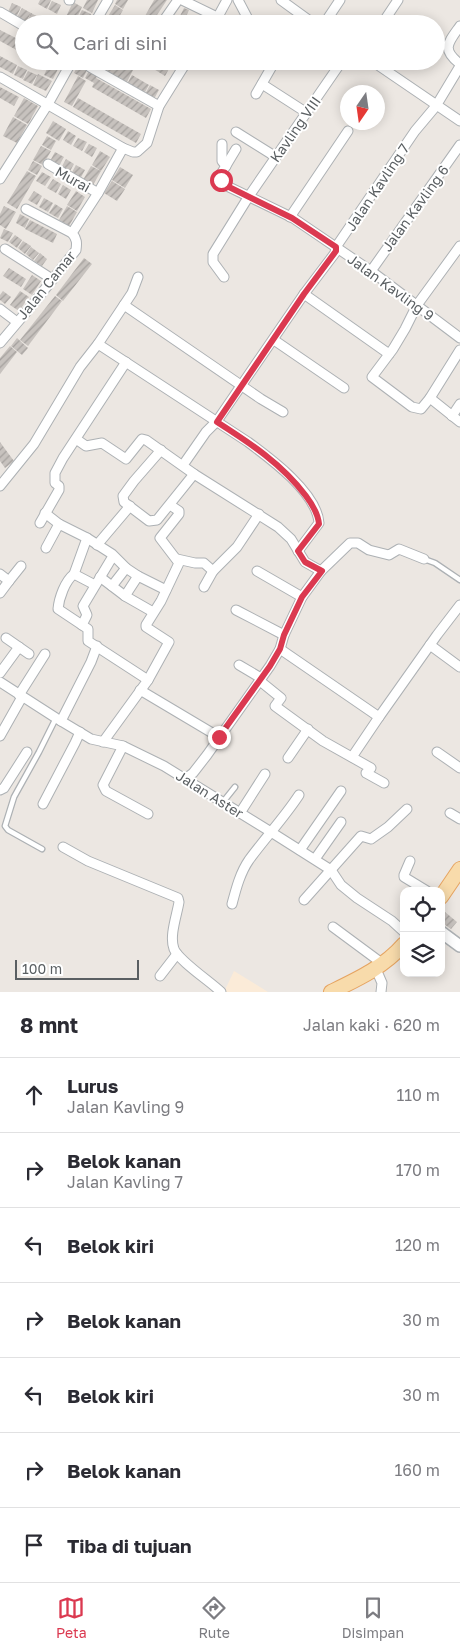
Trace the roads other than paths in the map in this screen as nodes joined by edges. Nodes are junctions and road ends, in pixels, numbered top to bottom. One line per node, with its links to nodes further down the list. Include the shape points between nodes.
1 (108, 0): 10 (street)
2 (178, 0): 11 (street)
3 (182, 0): 12 (street)
4 (227, 0): 13 (street)
5 (238, 0): 14 (street)
6 (281, 0): 15 (street)
7 (340, 0): 16 (street)
8 (398, 0): 17 (street)
9 (0, 12): 18 (street)
10 (99, 15)
11 (168, 15)
12 (208, 15)
13 (219, 15)
14 (246, 15)
15 (302, 15)
16 (330, 15)
17 (388, 15)
18 (15, 21)
19 (460, 26): 20 (street, via 448,50)
20 (460, 65): 32 (street, Jalan Kavling 7)
21 (67, 70): 30 (street)
22 (95, 70): 31 (street)
23 (181, 70): 31 (street)
24 (270, 70): 28 (street)
25 (336, 70): 33 (street, Kavling VIII)
26 (385, 70): 32 (street)
27 (0, 77): 30 (street)
28 (262, 84): 29 (street); 33 (street)
29 (256, 94)
30 (48, 104): 39 (street); 44 (street)
31 (158, 106): 39 (street, via 144,146 137,152)
32 (436, 106): 34 (street); 51 (street, Jalan Kavling 7, via 415,131)
33 (307, 113): 41 (street, Kavling VIII)
34 (460, 121)
35 (348, 131): 48 (street)
36 (236, 132): 41 (street)
37 (222, 144): 43 (street, via 222,161)
38 (460, 145): 53 (street, Jalan Kavling 6)
39 (123, 148): 45 (street, Jalan Camar)
40 (236, 149): 43 (street)
41 (276, 157): 46 (street, Kavling VIII)
42 (48, 164): 45 (street, Murai)
43 (226, 166): 46 (street, Jalan Kavling 9, via 221,180)
44 (0, 179)
45 (98, 193): 49 (street, Jalan Camar)
46 (248, 196): 48 (street, Jalan Kavling 9); 55 (street, Kavling VIII, via 213,254 213,262)
47 (26, 209): 49 (street)
48 (290, 217): 51 (street, Jalan Kavling 9)
49 (72, 233): 56 (street, Jalan Camar, via 76,238 76,250)
50 (460, 246): 59 (street)
51 (336, 247): 53 (street, Jalan Kavling 9); 57 (street, Jalan Kavling 7, via 336,253)
52 (5, 249): 56 (street)
53 (371, 271): 59 (street, Jalan Kavling 9)
54 (138, 277): 58 (street, via 135,289)
55 (224, 277)
56 (52, 279): 61 (street, Jalan Camar)
57 (304, 294): 63 (street, Jalan Kavling 7); 67 (street)
58 (124, 305): 65 (street); 69 (street)
59 (417, 305): 62 (street, Jalan Kavling 9); 67 (street)
60 (0, 309): 61 (street)
61 (17, 322): 64 (street, Jalan Camar)
62 (460, 338)
63 (274, 340): 69 (street, Jalan Kavling 7); 70 (street)
64 (0, 343)
65 (98, 344): 68 (street); 81 (street, via 80,367 34,444)
66 (460, 350): 71 (street)
67 (389, 354): 71 (street, via 372,377 412,407 421,409)
68 (126, 362): 75 (street); 77 (street)
69 (242, 386): 73 (street); 75 (street, Jalan Kavling 7)
70 (344, 388)
71 (430, 398): 74 (street)
72 (460, 404): 74 (street)
73 (283, 412)
74 (452, 416): 76 (street)
75 (217, 422): 79 (street, Jalan Kavling 7); 91 (street, via 269,457 293,479 310,501 319,524)
76 (460, 422)
77 (76, 439): 78 (street, via 86,446 102,443 126,459 142,439); 84 (street, via 55,473 59,490)
78 (161, 450): 79 (street); 83 (street, via 123,496 124,502)
79 (183, 465): 80 (street)
80 (194, 474): 82 (street); 85 (street)
81 (1, 483)
82 (170, 505): 83 (street, via 153,521); 93 (street, via 179,514 160,538)
83 (130, 506): 89 (street)
84 (45, 514): 86 (street); 87 (street)
85 (259, 514): 91 (street, via 291,539); 97 (street, via 237,547)
86 (40, 523)
87 (60, 524): 88 (street); 90 (street)
88 (87, 538): 89 (street); 101 (street)
89 (97, 545): 92 (street)
90 (46, 548)
91 (298, 551): 99 (street, via 305,562)
92 (113, 556): 96 (street); 103 (street)
93 (177, 558): 97 (street, via 204,562); 109 (street, via 179,563)
94 (424, 559): 99 (street, via 399,549 388,555 358,543 350,544); 104 (lane)
95 (21, 566): 105 (street)
96 (126, 568): 102 (street); 107 (street)
97 (213, 571): 108 (street)
98 (257, 571): 112 (street)
99 (322, 571): 112 (street)
100 (0, 574): 105 (street)
101 (74, 574): 106 (street); 116 (street, via 69,578 58,609)
102 (138, 576): 109 (street); 111 (street)
103 (100, 577): 106 (street); 107 (street)
104 (460, 580)
105 (9, 581): 110 (street)
106 (95, 586): 116 (street, via 83,606 87,615)
107 (112, 586): 111 (street)
108 (204, 587)
109 (166, 590): 115 (street)
110 (0, 593)
111 (125, 596): 115 (street)
112 (302, 597): 117 (street)
113 (460, 605): 119 (street)
114 (236, 610): 117 (street)
115 (153, 612): 128 (street, via 146,627 170,642)
116 (82, 625): 120 (street, via 88,629 88,641)
117 (284, 635): 122 (street)
118 (6, 638): 121 (street)
119 (430, 645): 126 (street); 133 (street)
120 (97, 646): 128 (street); 134 (street)
121 (19, 647): 123 (street); 127 (street)
122 (280, 649): 129 (street); 133 (street)
123 (29, 654)
124 (45, 654): 132 (street)
125 (239, 665): 129 (street)
126 (460, 667)
127 (0, 673)
128 (148, 680): 131 (street)
129 (261, 680): 135 (street, via 281,698 275,706); 138 (street)
130 (0, 682): 132 (street, Jalan Aster)
131 (140, 690): 138 (street); 139 (street)
132 (21, 696): 134 (street, Jalan Aster); 137 (street)
133 (379, 717): 143 (street)
134 (58, 720): 136 (street, Jalan Aster); 163 (lane, via 14,797 5,826)
135 (308, 729): 143 (street); 144 (street)
136 (80, 732): 139 (street, Jalan Aster); 154 (street)
137 (0, 736)
138 (219, 737): 147 (street)
139 (104, 742): 140 (street, Jalan Aster)
140 (123, 746): 147 (street, Jalan Aster); 158 (street, via 103,785 106,791)
141 (27, 752): 150 (street)
142 (437, 752): 145 (street)
143 (352, 757): 148 (street, via 370,768 366,773)
144 (288, 758)
145 (460, 768)
146 (265, 774): 156 (street)
147 (185, 779): 153 (street, Jalan Aster)
148 (384, 783)
149 (235, 787): 153 (lane)
150 (0, 790)
151 (340, 791): 164 (street)
152 (299, 795): 161 (street)
153 (223, 802): 156 (street, Jalan Aster)
154 (43, 804)
155 (406, 809): 167 (street, via 372,839 361,836)
156 (240, 813): 161 (street, Jalan Aster)
157 (450, 813): 159 (street)
158 (148, 814)
159 (460, 819)
160 (341, 822): 165 (street)
161 (271, 832): 164 (street, Jalan Aster); 172 (street, via 248,861)
162 (63, 847): 178 (street, via 88,861 178,898 173,942)
163 (42, 849)
164 (300, 850): 165 (street, Jalan Aster)
165 (315, 859): 167 (street, Jalan Aster)
166 (410, 861): 169 (street, via 404,877)
167 (331, 870): 171 (street); 174 (street, Jalan Aster, via 357,898)
168 (460, 870): 170 (main road)
169 (420, 887)
170 (445, 891)
171 (304, 900)
172 (232, 904)
173 (333, 927): 179 (street)
174 (400, 928)
175 (445, 935): 176 (street)
176 (460, 946)
177 (400, 948): 179 (main road)
178 (177, 954): 180 (street); 181 (street)
179 (379, 966): 182 (main road); 183 (street)
180 (160, 976)
181 (221, 992)
182 (331, 992)
183 (381, 992)

